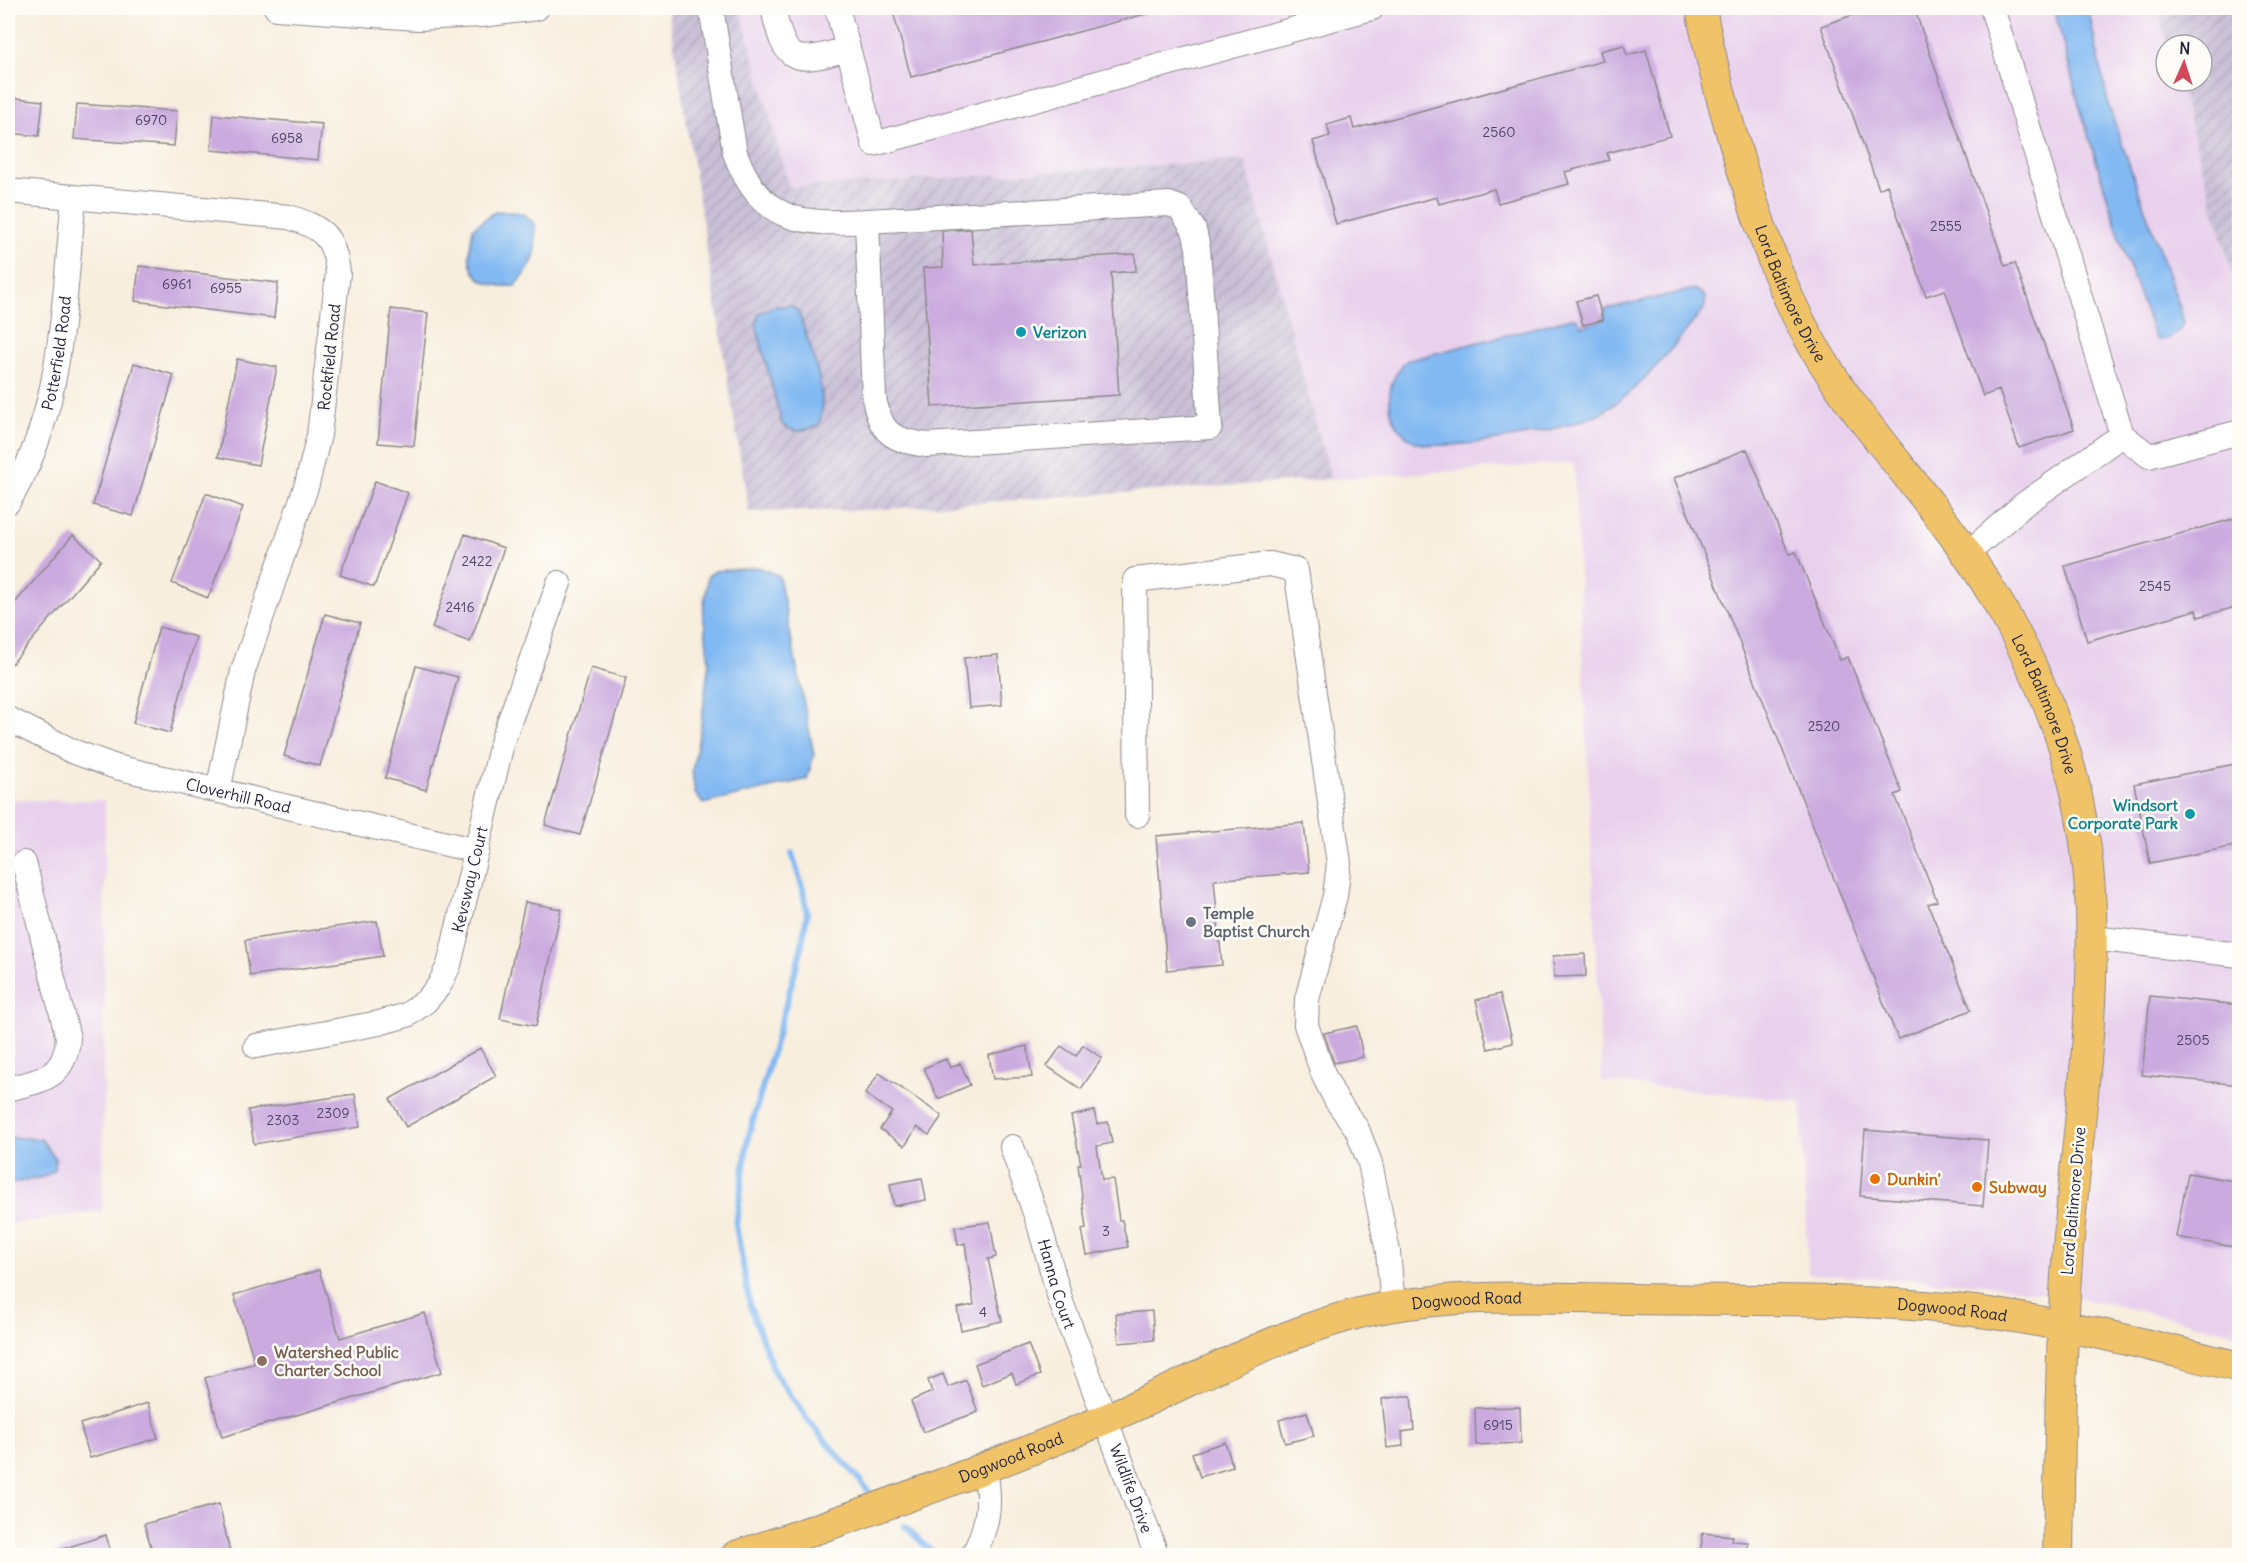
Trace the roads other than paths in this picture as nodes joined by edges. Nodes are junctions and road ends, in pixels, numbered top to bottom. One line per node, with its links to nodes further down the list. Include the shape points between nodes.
1 (276, 8): 2 (street, via 417,18)
2 (537, 8)
3 (711, 8): 12 (street, via 735,153 754,192 788,217 806,222)
4 (773, 8): 9 (street, via 781,42 788,51 817,58)
5 (837, 8): 9 (street)
6 (1372, 8): 9 (street, via 874,144)
7 (1701, 8): 16 (main road, Lord Baltimore Drive, via 1729,127 1792,309 1858,415)
8 (1992, 8): 14 (street)
9 (848, 49)
10 (8, 192): 11 (street, Rockfield Road)
11 (74, 198): 15 (street, Potterfield Road, via 52,390 29,463); 19 (street, Rockfield Road, via 289,217 318,227 336,251 336,284 319,435 307,484 243,671)
12 (867, 221): 12 (street, via 874,398 881,424 903,442 927,445 1210,427 1198,248 1194,230 1180,208 1169,204)
13 (2240, 432): 14 (street, via 2149,456)
14 (2122, 435): 16 (street, via 2023,505)
15 (8, 502)
16 (1968, 554): 23 (main road, Lord Baltimore Drive, via 2032,665 2060,736 2079,806)
17 (559, 583): 21 (street, Kevsway Court, via 503,739)
18 (8, 719): 19 (street, Cloverhill Road, via 72,751 116,767)
19 (218, 791): 21 (street, Cloverhill Road)
20 (1137, 815): 28 (street, via 1135,580 1270,564 1296,570 1339,863 1335,896 1307,999 1306,1025 1324,1076 1357,1129 1370,1162 1388,1252)
21 (477, 851): 25 (street, Kevsway Court, via 449,965 426,1001 406,1015 380,1023)
22 (24, 863): 26 (street, via 68,1046 60,1067 46,1079)
23 (2093, 938): 24 (street); 29 (main road, Lord Baltimore Drive, via 2091,1019)
24 (2240, 955)
25 (256, 1046)
26 (8, 1089)
27 (1012, 1147): 31 (street, Hanna Court, via 1061,1302)
28 (1393, 1305): 29 (main road, Dogwood Road, via 1515,1298 1881,1304 1955,1308); 31 (main road, Dogwood Road, via 1282,1340)
29 (2062, 1325): 30 (main road, Dogwood Road); 36 (main road, Lord Baltimore Drive)
30 (2240, 1366)
31 (1107, 1419): 32 (main road, Dogwood Road); 35 (street, Wildlife Drive)
32 (985, 1469): 33 (main road, Dogwood Road); 34 (street, via 990,1497)
33 (736, 1556)
34 (973, 1556)
35 (1157, 1556)
36 (2058, 1556)

